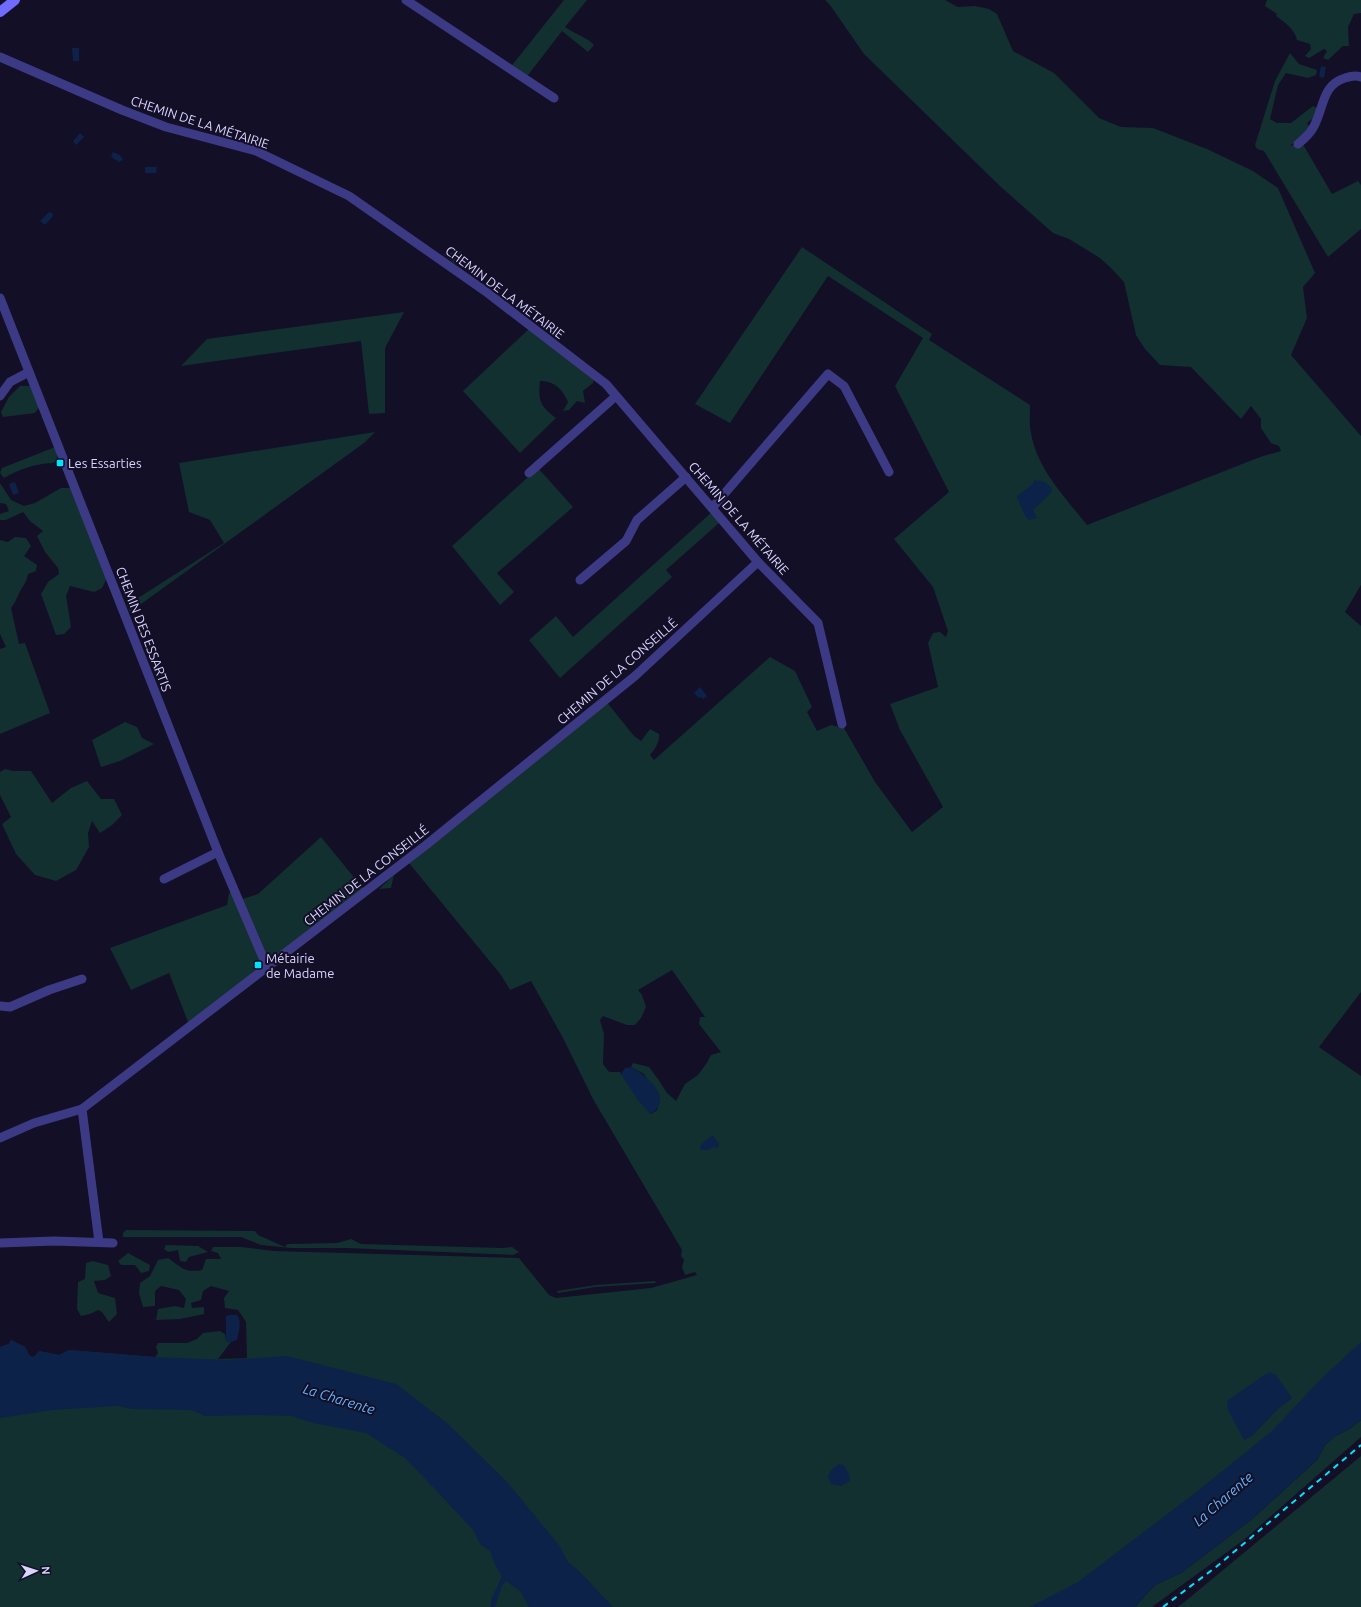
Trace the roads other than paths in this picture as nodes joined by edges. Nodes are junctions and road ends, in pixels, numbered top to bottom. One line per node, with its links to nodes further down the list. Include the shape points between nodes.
1 (15, 0): 3 (street)
2 (406, 0): 6 (street)
3 (0, 12)
4 (0, 57): 11 (street, CHEMIN DE LA MÉTAIRIE, via 166,127 256,151 349,196 485,291 606,384)
5 (1361, 77): 7 (street, via 1351,76 1330,86 1314,128)
6 (554, 98)
7 (1298, 144)
8 (0, 298): 9 (street, CHEMIN DES ESSARTIS)
9 (29, 372): 10 (street, via 10,382); 19 (street, CHEMIN DES ESSARTIS)
10 (0, 396)
11 (616, 396): 13 (street); 14 (street, CHEMIN DE LA MÉTAIRIE)
12 (889, 472): 15 (street, via 844,386 828,374)
13 (530, 473)
14 (686, 477): 15 (street, CHEMIN DE LA MÉTAIRIE); 17 (street, via 637,520 626,541)
15 (712, 508): 16 (street, CHEMIN DE LA MÉTAIRIE)
16 (758, 562): 18 (street, CHEMIN DE LA MÉTAIRIE, via 818,623); 21 (street, CHEMIN DE LA CONSEILLÉ, via 635,676 426,845)
17 (580, 580)
18 (842, 724)
19 (218, 852): 20 (street); 21 (street, CHEMIN DES ESSARTIS)
20 (164, 879)
21 (268, 967): 24 (street, CHEMIN DE LA CONSEILLÉ)
22 (82, 979): 23 (street, via 10,1007)
23 (0, 1006)
24 (82, 1109): 25 (street, via 34,1123); 26 (street)
25 (0, 1138)
26 (99, 1242): 27 (street); 28 (street)
27 (0, 1243)
28 (113, 1243)

